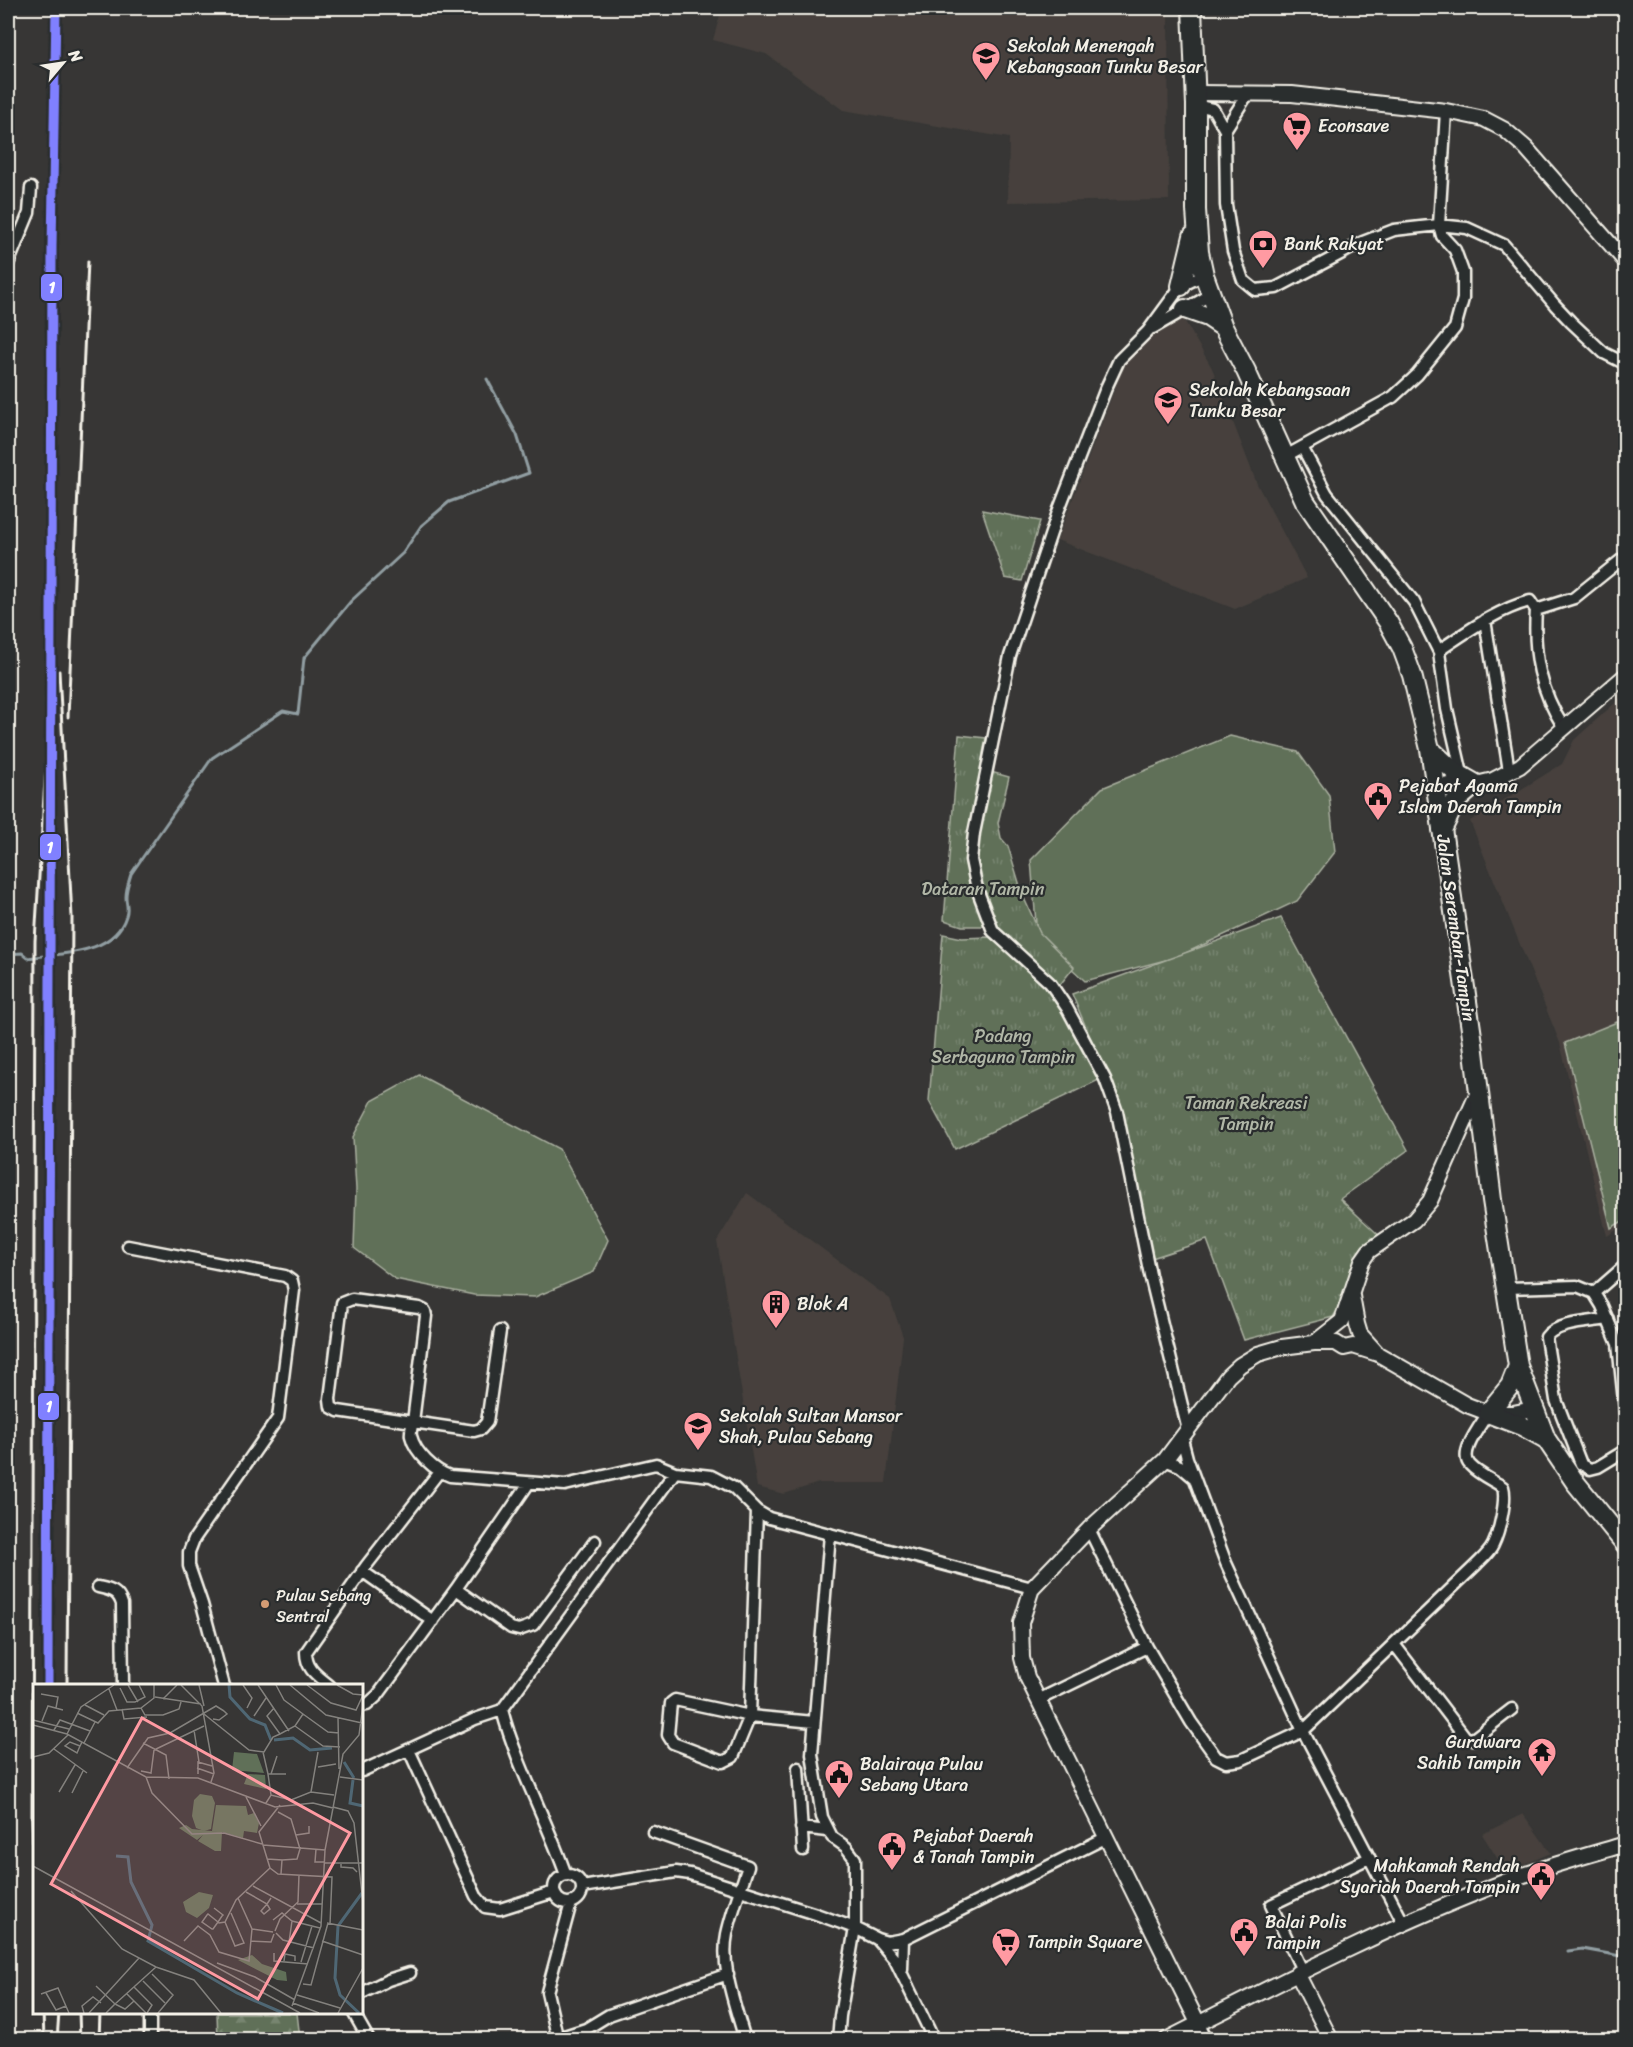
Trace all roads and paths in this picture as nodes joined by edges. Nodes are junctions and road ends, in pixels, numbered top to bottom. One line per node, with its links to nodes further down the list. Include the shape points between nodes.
1 (1192, 8): 3 (highway, Jalan Seremban-Tampin)
2 (1247, 95): 3 (street); 4 (street, via 1292,94); 5 (street)
3 (1196, 99): 5 (street, via 1213,109); 7 (highway, Jalan Seremban-Tampin)
4 (1446, 111): 8 (street); 9 (street, via 1484,119 1505,130 1526,148)
5 (1225, 130): 8 (street, via 1226,205 1233,251 1243,280 1255,290 1276,288 1394,230)
6 (31, 188): 10 (street, via 29,213)
7 (1196, 220): 11 (highway, Jalan Seremban-Tampin); 12 (highway)
8 (1438, 225): 17 (street, via 1467,228 1504,245 1580,330 1604,353); 18 (street, via 1455,250 1463,272 1463,299 1455,328 1394,397)
9 (1626, 262)
10 (8, 264)
11 (1204, 275): 12 (street); 13 (highway, Jalan Seremban-Tampin)
12 (1181, 286): 16 (street)
13 (1210, 295): 14 (street); 15 (highway, Jalan Seremban-Tampin)
14 (1185, 309): 15 (highway, via 1208,316); 16 (street)
15 (1223, 327): 19 (highway, Jalan Seremban-Tampin)
16 (1148, 331): 49 (street, via 1119,360 1106,388 1017,635 971,860 993,931 1050,983 1067,1008 1118,1112)
17 (1626, 364)
18 (1302, 447): 19 (street); 23 (street, via 1327,494 1414,602)
19 (1284, 456): 26 (highway, Jalan Seremban-Tampin, via 1305,501 1402,648)
20 (1626, 556): 21 (street, via 1574,598)
21 (1533, 605): 22 (street, via 1520,603); 25 (street, via 1534,641 1542,684)
22 (1485, 620): 23 (street); 27 (street)
23 (1439, 652): 28 (street, via 1447,709)
24 (1626, 675): 25 (street)
25 (1564, 728): 27 (street)
26 (1430, 749): 28 (highway); 29 (highway, Jalan Seremban-Tampin)
27 (1509, 771): 28 (street, via 1493,780)
28 (1466, 784): 29 (street); 30 (highway)
29 (1436, 791): 30 (highway, Jalan Seremban-Tampin)
30 (1442, 830): 31 (highway, Jalan Seremban-Tampin)
31 (1479, 1090): 34 (highway, Jalan Seremban-Tampin); 36 (street, via 1430,1201 1414,1220 1369,1251)
32 (128, 1246): 70 (street, via 285,1276 292,1281 294,1290 278,1418 194,1539 189,1552 189,1566)
33 (1626, 1265): 35 (street)
34 (1506, 1288): 35 (street, via 1577,1286); 43 (highway, Jalan Seremban-Tampin)
35 (1594, 1293): 37 (street)
36 (1352, 1294): 38 (street); 40 (street)
37 (1608, 1319): 44 (street, via 1549,1332 1546,1337); 47 (street, via 1618,1344)
38 (1338, 1324): 40 (street, via 1350,1320); 41 (street); 42 (street, via 1333,1336)
39 (500, 1330): 48 (street, via 487,1422 481,1429)
40 (1357, 1335): 42 (street, via 1344,1348); 46 (street, via 1377,1354)
41 (1314, 1343): 42 (street); 49 (street, via 1258,1354 1240,1365)
42 (1336, 1343)
43 (1518, 1366): 45 (highway, Jalan Seremban-Tampin); 46 (highway, via 1510,1386)
44 (1556, 1400): 45 (street); 51 (street, via 1581,1464 1590,1469 1598,1467)
45 (1533, 1409): 46 (street); 50 (highway, Jalan Seremban-Tampin)
46 (1488, 1413): 50 (highway); 67 (street, via 1466,1450 1466,1458 1470,1465 1503,1487 1504,1503 1493,1546)
47 (1626, 1420)
48 (412, 1422): 48 (street, via 425,1311 342,1302 331,1407); 53 (street, via 411,1436 418,1449)
49 (1185, 1434): 52 (street); 55 (street, via 1187,1458)
50 (1546, 1439): 61 (highway, Jalan Seremban-Tampin)
51 (1626, 1450)
52 (1165, 1460): 55 (street); 58 (street)
53 (439, 1472): 56 (street); 62 (street)
54 (675, 1472): 56 (street, via 656,1464 565,1485); 57 (street, via 711,1476 734,1488); 75 (street)
55 (1196, 1479): 78 (street, via 1226,1563)
56 (529, 1483): 65 (street)
57 (757, 1511): 59 (street, via 769,1518); 76 (street)
58 (1089, 1529): 64 (street); 68 (street)
59 (830, 1534): 64 (street); 77 (street)
60 (595, 1541): 65 (street, via 533,1625 519,1630)
61 (1626, 1545)
62 (362, 1571): 66 (street); 71 (street, via 306,1652 306,1662 313,1673)
63 (98, 1587): 69 (street, via 119,1595 123,1604)
64 (1032, 1588): 72 (street, via 1021,1623 1021,1640 1028,1677)
65 (456, 1589): 66 (street)
66 (433, 1621): 73 (street, via 378,1695)
67 (1394, 1644): 74 (street, via 1466,1738 1473,1739); 78 (street)
68 (1147, 1647): 72 (street); 78 (street, via 1216,1757 1226,1762 1241,1760)
69 (123, 1684)
70 (223, 1684)
71 (327, 1684)
72 (1038, 1700): 85 (street)
73 (363, 1706)
74 (1512, 1709)
75 (502, 1710): 79 (street); 89 (street)
76 (750, 1716): 76 (street, via 675,1700 671,1703 668,1735 673,1743 729,1761); 77 (street)
77 (814, 1722): 83 (street, via 812,1754 822,1817)
78 (1303, 1731): 88 (street)
79 (409, 1750): 81 (street); 92 (street, via 476,1896 485,1907 500,1909)
80 (798, 1767): 82 (street)
81 (363, 1771)
82 (801, 1828): 83 (street); 87 (street)
83 (828, 1831): 95 (street, via 855,1859)
84 (653, 1832): 91 (street, via 748,1866)
85 (1107, 1836): 97 (street); 105 (street)
86 (1626, 1844): 94 (street, via 1502,1883)
87 (803, 1850)
88 (1369, 1858): 94 (street); 98 (street, via 1270,1905)
89 (566, 1875): 90 (street, via 574,1876); 92 (street, via 558,1879)
90 (582, 1887): 91 (street, via 676,1872 708,1878); 93 (street, via 581,1896)
91 (740, 1891): 95 (street); 100 (street, via 727,1935)
92 (554, 1892): 93 (street, via 558,1900)
93 (571, 1904): 106 (street, via 547,1992)
94 (1404, 1924): 98 (street)
95 (855, 1928): 96 (street); 110 (street)
96 (877, 1939): 97 (street); 101 (street)
97 (903, 1939): 101 (street)
98 (1299, 1972): 105 (street); 114 (street)
99 (410, 1973): 102 (street)
100 (728, 1974): 106 (street, via 609,2015 586,2029); 109 (street)
101 (902, 1975): 111 (street)
102 (363, 1992)
103 (150, 2014): 107 (street)
104 (354, 2014): 108 (street)
105 (1198, 2023): 112 (street); 113 (street)
106 (558, 2038)
107 (150, 2040)
108 (369, 2040)
109 (745, 2040)
110 (838, 2040)
111 (934, 2040)
112 (1166, 2040)
113 (1207, 2040)
114 (1331, 2040)

